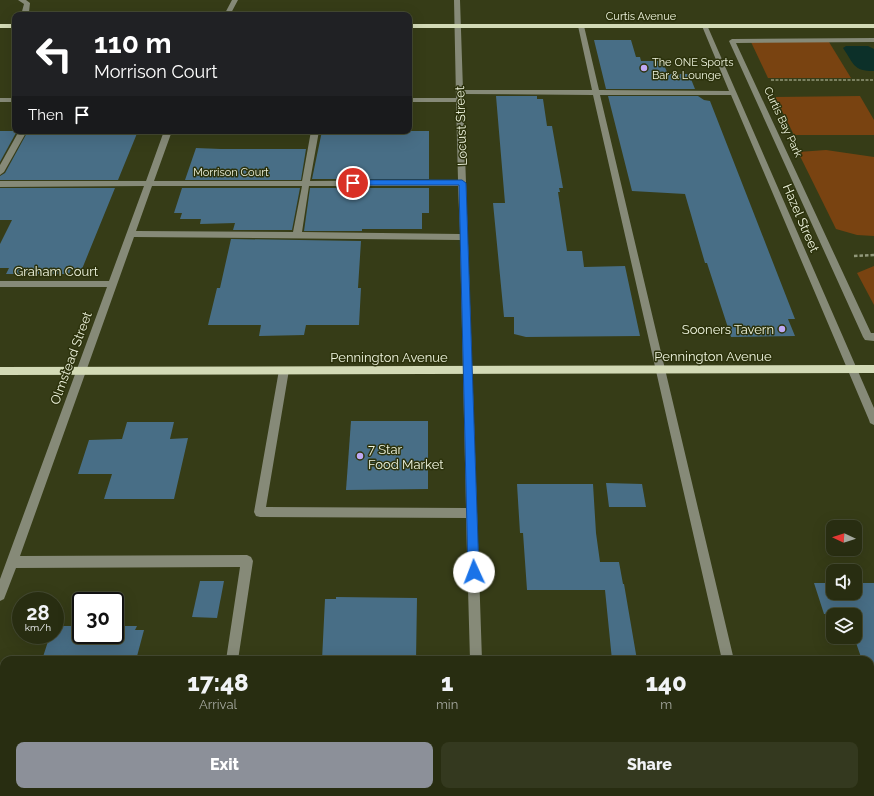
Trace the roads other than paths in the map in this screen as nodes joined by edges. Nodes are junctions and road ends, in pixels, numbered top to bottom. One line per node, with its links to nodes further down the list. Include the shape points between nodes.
1 (21, 0): 4 (street, via 27,3)
2 (234, 0): 5 (street)
3 (457, 0): 9 (street, Locust Street)
4 (26, 12)
5 (228, 12)
6 (0, 26): 7 (main road)
7 (12, 26)
8 (412, 26): 9 (main road, Curtis Avenue)
9 (458, 26): 10 (main road, Curtis Avenue); 16 (street, Locust Street)
10 (581, 26): 11 (main road, Curtis Avenue); 14 (street)
11 (705, 26): 12 (main road, Curtis Avenue); 15 (street, Hazel Street)
12 (874, 26)
13 (874, 40): 33 (street, Curtis Bay Park, via 732,41 868,337)
14 (596, 92): 15 (street); 16 (street); 34 (street)
15 (734, 93): 35 (street, Hazel Street)
16 (460, 96): 19 (street); 26 (street, Locust Street)
17 (0, 100): 18 (street)
18 (12, 100)
19 (412, 100)
20 (21, 134): 23 (street)
21 (167, 134): 24 (street, Olmstead Street)
22 (314, 134): 25 (street)
23 (0, 172)
24 (149, 183): 25 (street, Morrison Court); 27 (street, Morrison Court); 28 (street, Olmstead Street)
25 (306, 183): 26 (street, Morrison Court); 29 (street)
26 (462, 183): 30 (street, Locust Street)
27 (0, 184)
28 (131, 234): 29 (street); 32 (street, Olmstead Street)
29 (297, 235): 30 (street)
30 (464, 237): 40 (street, Locust Street)
31 (0, 284): 32 (street, Graham Court)
32 (113, 284): 38 (street, Olmstead Street)
33 (874, 337)
34 (660, 369): 35 (main road, Pennington Avenue); 40 (main road, Pennington Avenue); 47 (street)
35 (852, 369): 36 (main road, Pennington Avenue); 41 (street, Hazel Street)
36 (874, 369)
37 (0, 370): 38 (main road, Pennington Avenue)
38 (82, 370): 39 (main road, Pennington Avenue); 43 (street, Olmstead Street)
39 (284, 370): 40 (main road, Pennington Avenue); 42 (street, via 260,512)
40 (468, 370): 42 (street, Locust Street)
41 (874, 420)
42 (472, 513): 46 (street, Locust Street)
43 (12, 562): 44 (street, Olmstead Street); 45 (street, via 247,561)
44 (0, 595)
45 (233, 656)
46 (476, 656)
47 (727, 656)

